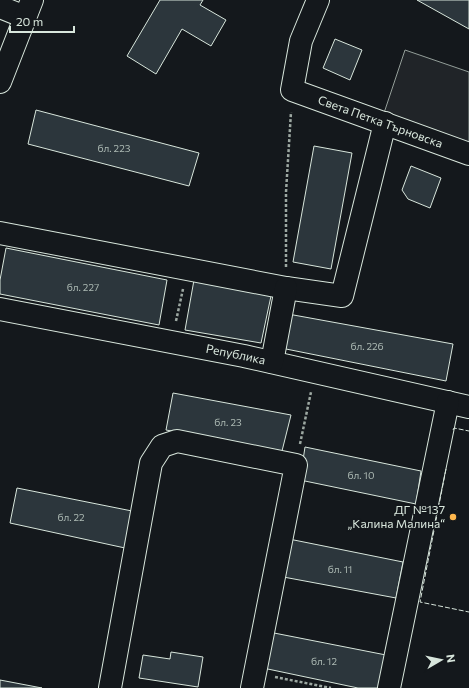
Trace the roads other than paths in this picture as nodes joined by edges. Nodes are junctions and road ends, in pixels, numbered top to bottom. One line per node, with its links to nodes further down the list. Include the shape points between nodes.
1 (318, 0): 5 (street, Света Петка Търновска, via 301,41 292,90)
2 (0, 7): 3 (street)
3 (28, 9): 4 (street)
4 (0, 82)
5 (385, 123): 6 (street, Света Петка Търновска); 8 (street, via 342,296)
6 (469, 154)
7 (0, 233): 8 (street)
8 (286, 288): 10 (street)
9 (0, 309): 10 (street, Република)
10 (272, 362): 11 (street, Република)
11 (448, 402): 12 (street, Република); 15 (street)
12 (469, 406)
13 (253, 681): 14 (street, via 296,465 177,442 162,446 151,463)
14 (110, 688)
15 (389, 688)

